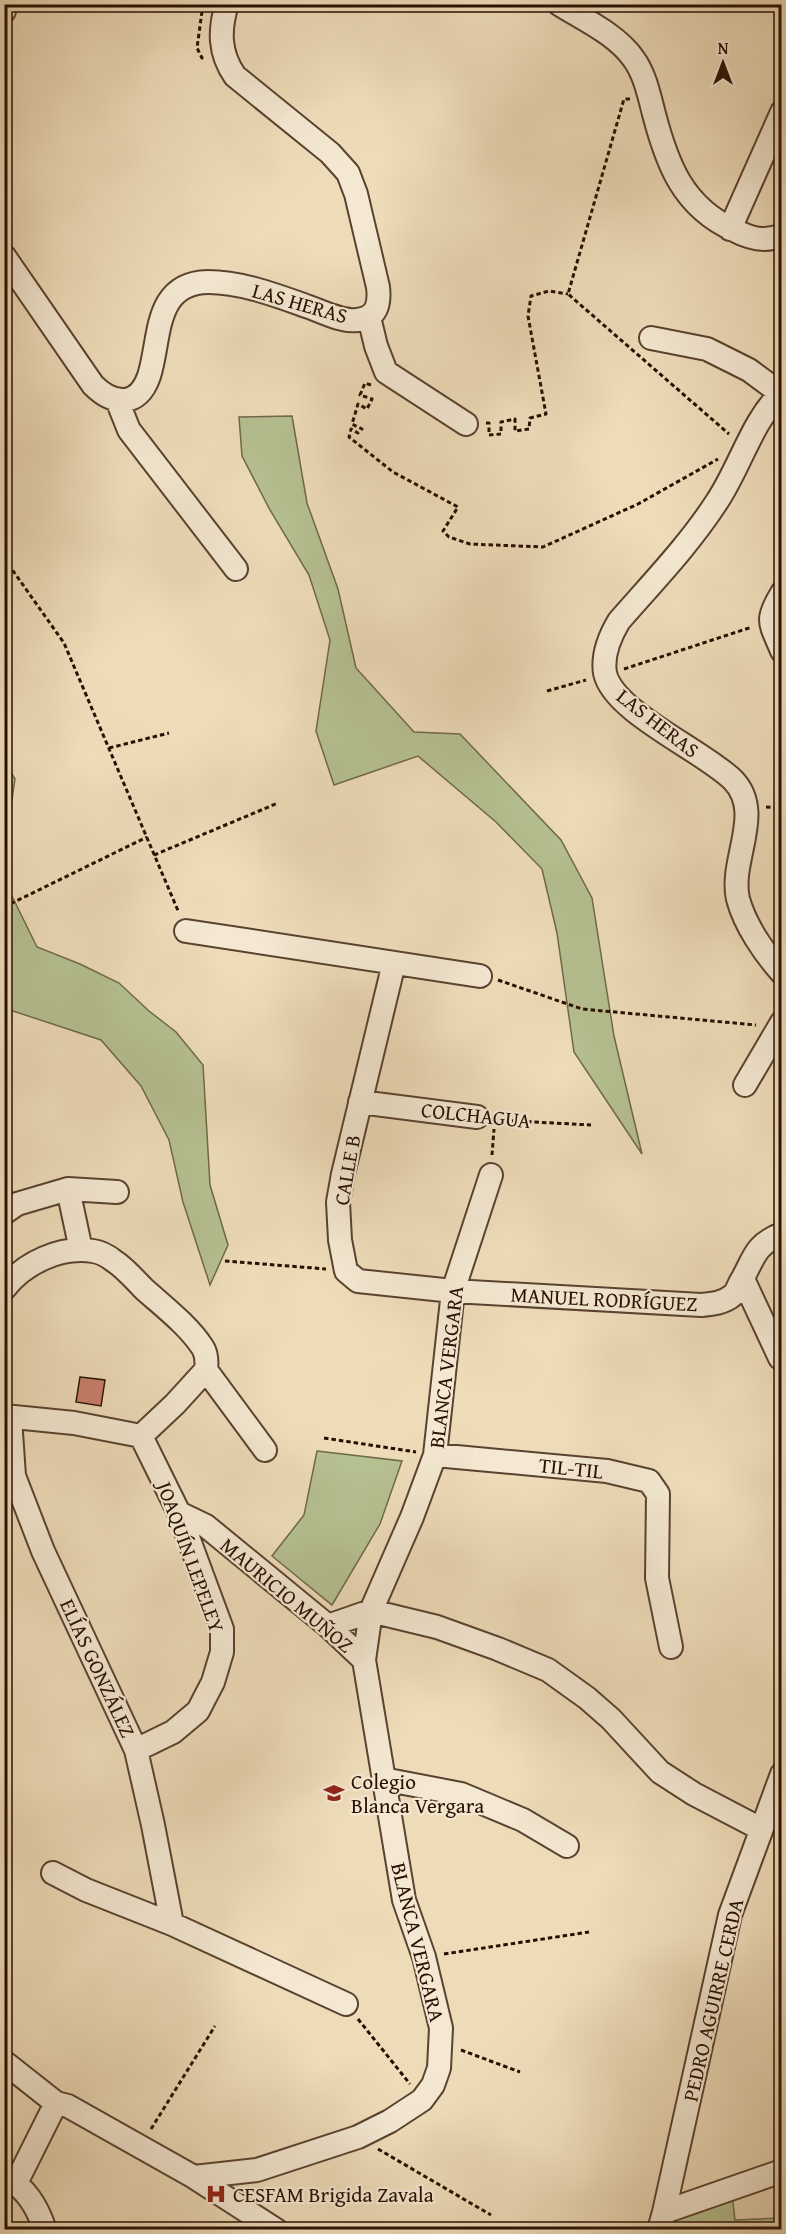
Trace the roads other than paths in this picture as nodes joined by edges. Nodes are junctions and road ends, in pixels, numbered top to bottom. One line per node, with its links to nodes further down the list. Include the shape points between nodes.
1 (5, 4): 4 (street)
2 (227, 4): 9 (street, LAS HERAS, via 221,37 227,64 235,76 330,153 348,173 378,287 377,310)
3 (559, 4): 6 (street, via 622,44 634,59 644,78 673,173 705,212)
4 (4, 10)
5 (782, 112): 6 (street)
6 (730, 229): 7 (street, via 751,238)
7 (777, 238)
8 (4, 256): 12 (street, via 93,385)
9 (369, 317): 12 (street, LAS HERAS, via 356,321 337,317 222,282 189,285 176,293 159,321 146,384 130,399); 13 (street, via 386,372)
10 (651, 338): 11 (street, via 707,349)
11 (781, 392): 19 (street, LAS HERAS, via 692,538 619,621 610,636 605,665 612,688 624,701 733,780 741,792 746,825 736,873 738,898 767,956)
12 (117, 400): 14 (street, via 129,430)
13 (466, 424)
14 (236, 569)
15 (782, 593): 16 (street, via 769,621)
16 (782, 651)
17 (186, 931): 18 (street)
18 (394, 963): 20 (street); 23 (street, CALLE B)
19 (782, 973)
20 (480, 976)
21 (780, 1024): 22 (street)
22 (745, 1085)
23 (360, 1102): 24 (street, COLCHAGUA); 33 (street, CALLE B, via 338,1202 346,1271 358,1281)
24 (486, 1118)
25 (491, 1175): 33 (street, BLANCA VERGARA)
26 (68, 1189): 27 (street); 28 (street, via 17,1204); 30 (street)
27 (117, 1192)
28 (4, 1213)
29 (782, 1234): 31 (street, MANUEL RODRÍGUEZ, via 758,1249)
30 (81, 1250): 32 (street, via 34,1262); 35 (street, via 96,1251 115,1261 182,1324 204,1349)
31 (743, 1278): 33 (street, MANUEL RODRÍGUEZ, via 734,1295 719,1303 701,1305); 34 (street)
32 (4, 1289)
33 (453, 1291): 39 (street, BLANCA VERGARA)
34 (780, 1358)
35 (206, 1370): 37 (street); 38 (street)
36 (7, 1417): 37 (street, via 74,1423); 45 (street, ELÍAS GONZÁLEZ, via 14,1476 43,1551)
37 (141, 1436): 40 (street, JOAQUÍN LEPELEY)
38 (265, 1450)
39 (435, 1455): 41 (street, BLANCA VERGARA); 43 (street, TIL-TIL, via 607,1471 649,1481 658,1494 657,1578)
40 (179, 1513): 42 (street, MAURICIO MUÑOZ, via 206,1526); 45 (street, JOAQUÍN LEPELEY, via 222,1629 222,1652 198,1711 174,1732)
41 (371, 1611): 42 (street); 44 (street, BLANCA VERGARA); 48 (street, via 437,1627 548,1670 611,1719 660,1772)
42 (328, 1626): 44 (street, MAURICIO MUÑOZ)
43 (671, 1647)
44 (364, 1660): 47 (street, BLANCA VERGARA)
45 (136, 1750): 51 (street, ELÍAS GONZÁLEZ)
46 (782, 1774): 48 (street, PEDRO AGUIRRE CERDA)
47 (383, 1779): 49 (street, via 461,1794 523,1820); 56 (street, BLANCA VERGARA, via 404,1900 424,1957 441,2028 442,2046 433,2085 422,2100 358,2137 258,2170)
48 (761, 1829): 58 (street, PEDRO AGUIRRE CERDA, via 730,1916)
49 (567, 1846)
50 (52, 1874): 51 (street)
51 (172, 1924): 52 (street)
52 (346, 2004)
53 (4, 2062): 54 (street)
54 (56, 2103): 56 (street, via 68,2106); 57 (street)
55 (782, 2171): 58 (street)
56 (194, 2177): 60 (street)
57 (10, 2179): 59 (street, via 32,2199)
58 (662, 2221)
59 (45, 2229)
60 (276, 2229)

